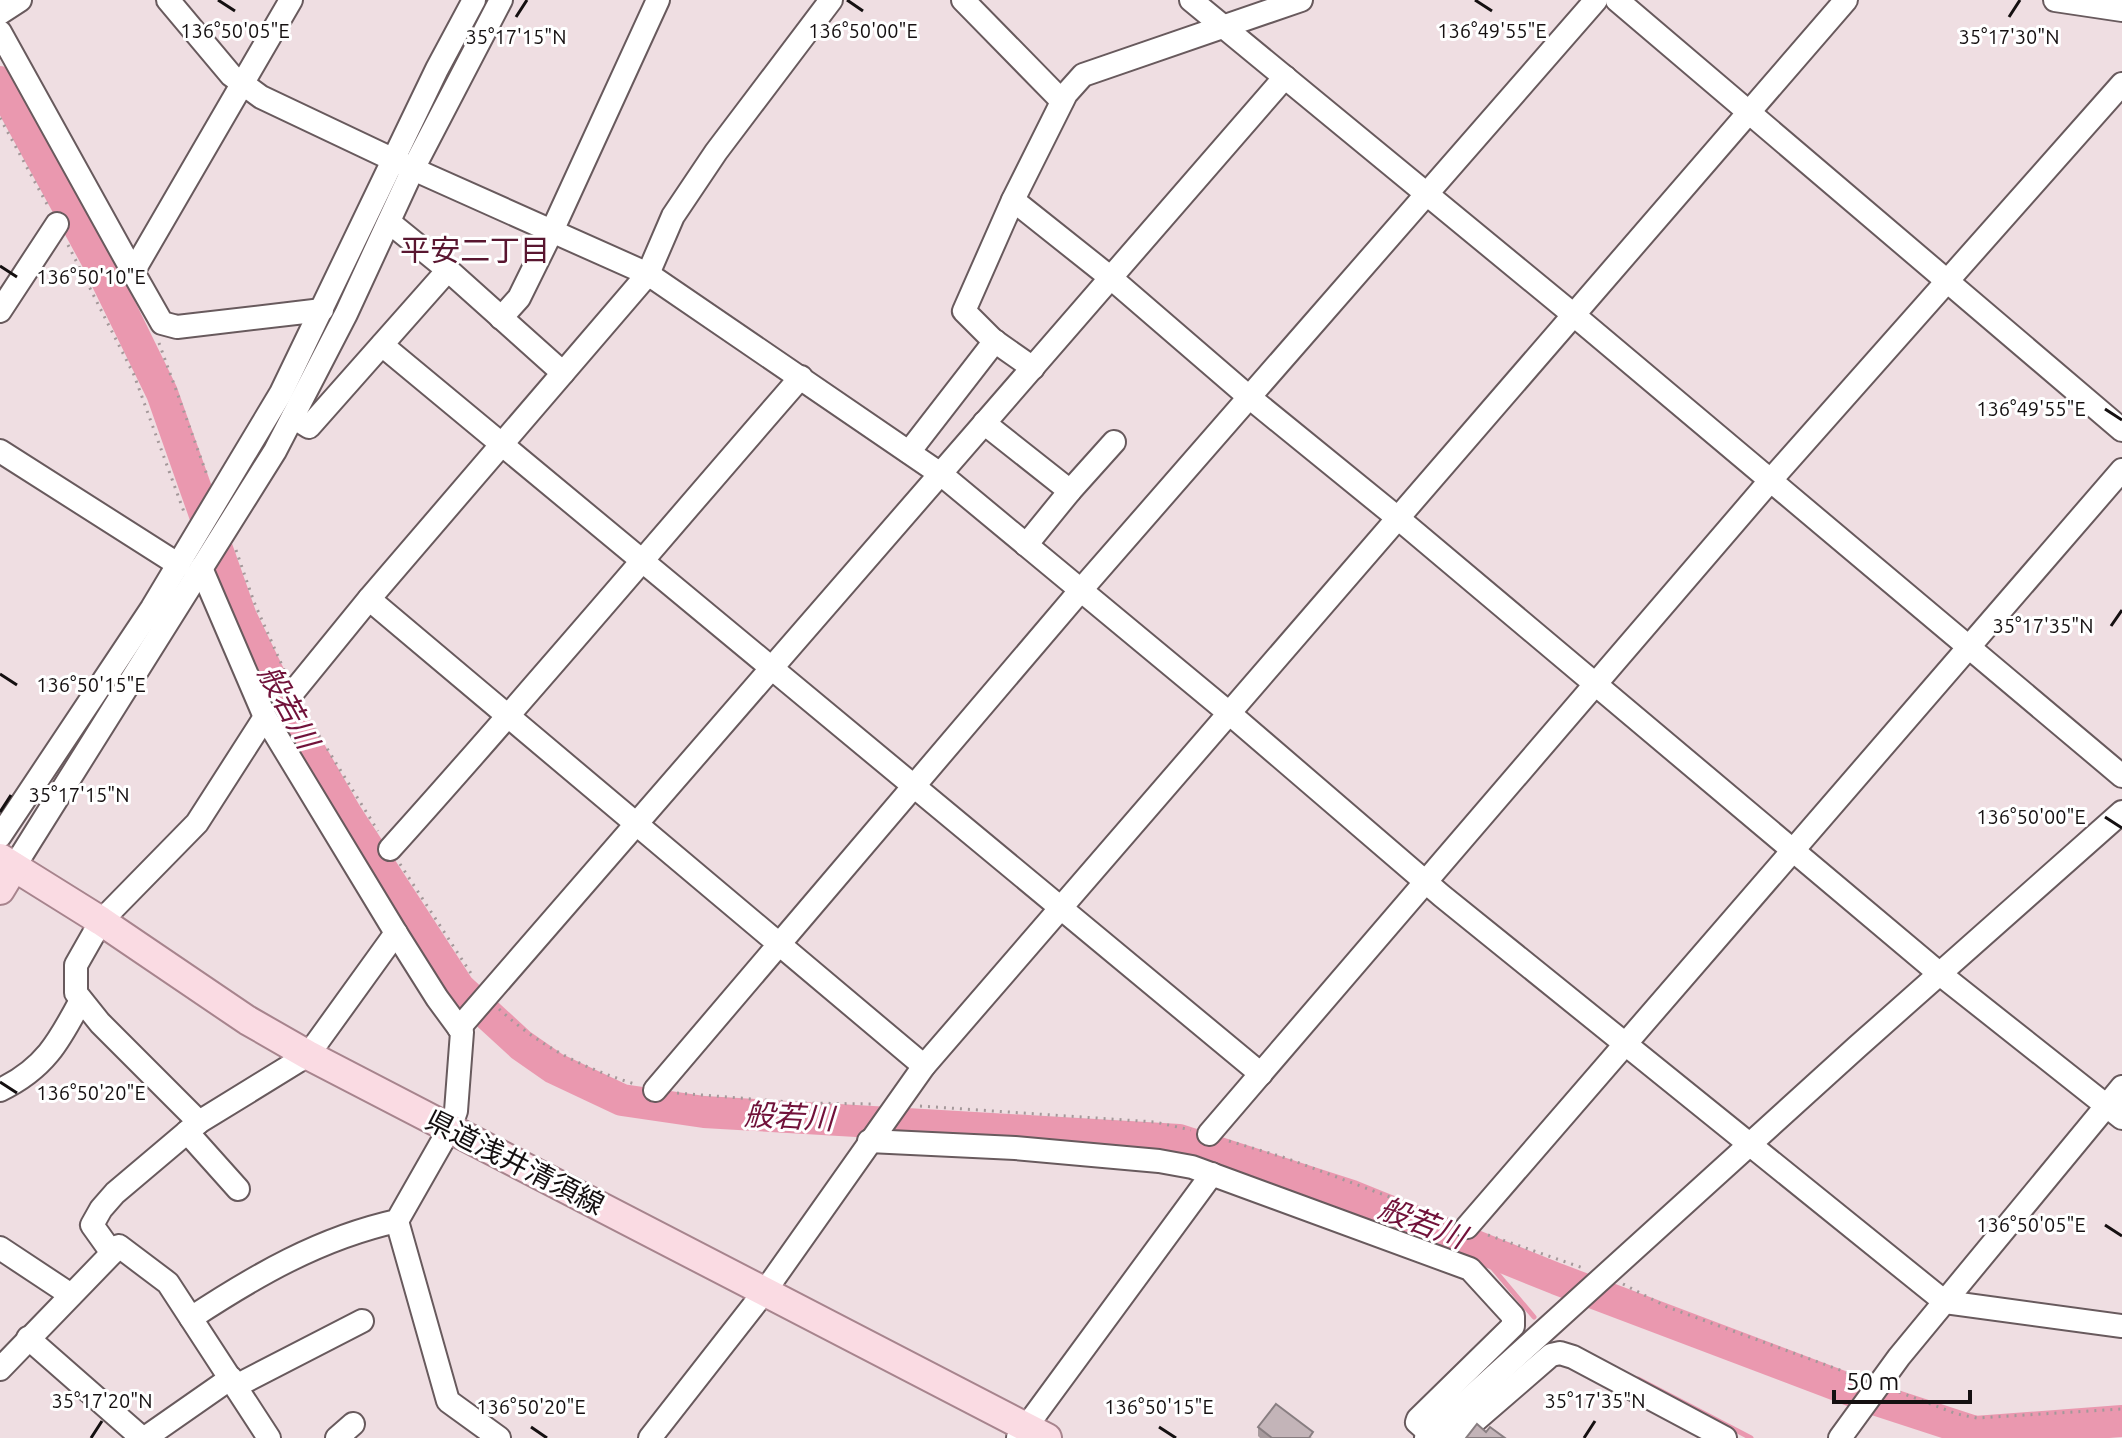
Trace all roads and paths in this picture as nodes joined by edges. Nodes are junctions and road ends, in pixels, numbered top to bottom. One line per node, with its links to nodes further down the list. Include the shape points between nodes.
1 (20, 0): 17 (street)
2 (168, 0): 21 (street)
3 (291, 0): 21 (street)
4 (474, 0): 26 (street)
5 (501, 0): 26 (street)
6 (658, 0): 31 (street)
7 (831, 0): 34 (street, via 673,216)
8 (963, 0): 23 (street)
9 (1191, 0): 18 (street)
10 (1301, 0): 18 (street)
11 (1596, 0): 27 (street)
12 (1617, 0): 24 (street)
13 (1846, 0): 24 (street)
14 (2055, 0): 15 (street)
15 (2082, 2): 16 (street)
16 (2122, 10)
17 (0, 13)
18 (1222, 25): 20 (street); 23 (street, via 1083,75)
19 (0, 32): 33 (street)
20 (1285, 77): 27 (street); 35 (street)
21 (243, 84): 26 (street); 33 (street)
22 (2122, 84): 36 (street)
23 (1062, 101): 28 (street)
24 (1750, 114): 36 (street); 39 (street)
25 (0, 118): 30 (path)
26 (403, 165): 29 (street); 31 (street); 37 (street)
27 (1427, 194): 39 (street); 47 (street)
28 (1013, 200): 35 (street); 42 (street, via 964,311)
29 (389, 222): 32 (street); 48 (street)
30 (57, 224): 38 (street); 62 (path, via 134,375)
31 (552, 231): 34 (street); 40 (street, via 519,298)
32 (448, 270): 40 (street); 43 (street)
33 (133, 272): 41 (street)
34 (648, 274): 45 (street); 46 (street)
35 (1111, 278): 44 (street); 47 (street)
36 (1946, 280): 50 (street); 57 (street)
37 (322, 310): 41 (street, via 177,327); 59 (street)
38 (0, 311)
39 (1575, 316): 57 (street); 60 (street)
40 (501, 318): 45 (street)
41 (162, 323): 59 (path, via 159,341)
42 (995, 341): 44 (street); 54 (street)
43 (382, 345): 48 (street, via 309,427); 52 (street)
44 (1033, 368): 49 (street)
45 (563, 373): 52 (street)
46 (801, 377): 54 (street); 64 (street)
47 (1249, 397): 60 (street); 66 (street)
48 (293, 417): 61 (street)
49 (984, 423): 56 (street); 58 (street)
50 (2122, 430)
51 (1114, 442): 58 (street)
52 (502, 444): 64 (street); 67 (street)
53 (0, 451): 65 (street)
54 (909, 452): 56 (street)
55 (2122, 470): 68 (street)
56 (942, 475): 63 (street); 69 (street)
57 (1769, 482): 68 (street); 70 (street)
58 (1070, 491): 63 (street)
59 (219, 499): 62 (street)
60 (1399, 519): 70 (street); 72 (street)
61 (226, 530): 65 (street); 71 (path)
62 (196, 537): 65 (street)
63 (1026, 545): 66 (street)
64 (642, 559): 69 (street); 74 (street)
65 (196, 564): 73 (street); 79 (street); 82 (street)
66 (1080, 591): 72 (street); 76 (street)
67 (369, 599): 71 (street); 74 (street)
68 (1968, 647): 75 (street); 81 (street)
69 (772, 667): 76 (street); 78 (street)
70 (1596, 683): 81 (street); 83 (street)
71 (294, 691): 80 (path)
72 (1229, 713): 83 (street); 84 (street)
73 (265, 717): 85 (street, via 197,823); 86 (street)
74 (509, 717): 78 (street); 80 (street)
75 (2122, 776)
76 (913, 785): 84 (street); 87 (street)
77 (2122, 812): 88 (street)
78 (635, 823): 87 (street); 89 (street)
79 (0, 836)
80 (390, 849): 89 (path)
81 (1795, 850): 88 (street); 92 (street)
82 (5, 872): 85 (main road, 県道浅井清須線)
83 (1427, 883): 92 (street); 95 (street)
84 (1061, 908): 94 (street); 95 (street)
85 (101, 921): 90 (street, via 76,965); 93 (main road, 県道浅井清須線)
86 (396, 933): 91 (street); 93 (street)
87 (777, 944): 94 (street); 98 (street)
88 (1940, 974): 100 (street); 105 (street)
89 (486, 996): 91 (street); 98 (path, via 523,1030 563,1056)
90 (81, 1000): 97 (street, via 46,1059); 101 (street)
91 (459, 1028): 102 (street, via 456,1111)
92 (1625, 1044): 105 (street); 109 (street)
93 (308, 1055): 101 (street); 102 (main road, 県道浅井清須線)
94 (924, 1066): 99 (street)
95 (1261, 1074): 103 (street)
96 (2122, 1087): 100 (street)
97 (0, 1090)
98 (655, 1090): 99 (path, via 731,1099)
99 (896, 1104): 103 (path, via 1155,1122); 104 (street)
100 (2114, 1112): 115 (street)
101 (193, 1127): 107 (street); 111 (street, via 101,1209 92,1225)
102 (450, 1128): 108 (street); 113 (main road, 県道浅井清須線)
103 (1209, 1134): 109 (path)
104 (869, 1141): 106 (street, via 1159,1161); 113 (street)
105 (1751, 1143): 112 (street); 115 (street)
106 (1212, 1174): 125 (street); 126 (street, via 1470,1269 1513,1316 1513,1326 1418,1419)
107 (238, 1189)
108 (397, 1221): 116 (street, via 302,1252); 129 (street, via 448,1401)
109 (1467, 1227): 112 (path)
110 (0, 1248): 114 (street)
111 (112, 1253): 114 (street); 116 (street, via 119,1246 168,1283)
112 (1603, 1277): 122 (path); 126 (street)
113 (765, 1291): 125 (main road, 県道浅井清須線); 130 (street)
114 (71, 1295): 119 (street)
115 (1945, 1302): 118 (street); 122 (street)
116 (191, 1318): 121 (street)
117 (362, 1321): 121 (street)
118 (2122, 1326)
119 (28, 1338): 120 (street); 127 (street)
120 (0, 1369)
121 (234, 1382): 124 (street); 128 (street)
122 (1873, 1393): 123 (path, via 1977,1418); 133 (street)
123 (2122, 1409)
124 (172, 1431): 127 (street)
125 (1030, 1435)
126 (1430, 1437)
127 (143, 1438)
128 (269, 1438)
129 (499, 1438)
130 (650, 1438)
131 (1455, 1438): 132 (street, via 1551,1355 1560,1353)
132 (1725, 1438)
133 (1840, 1438)

